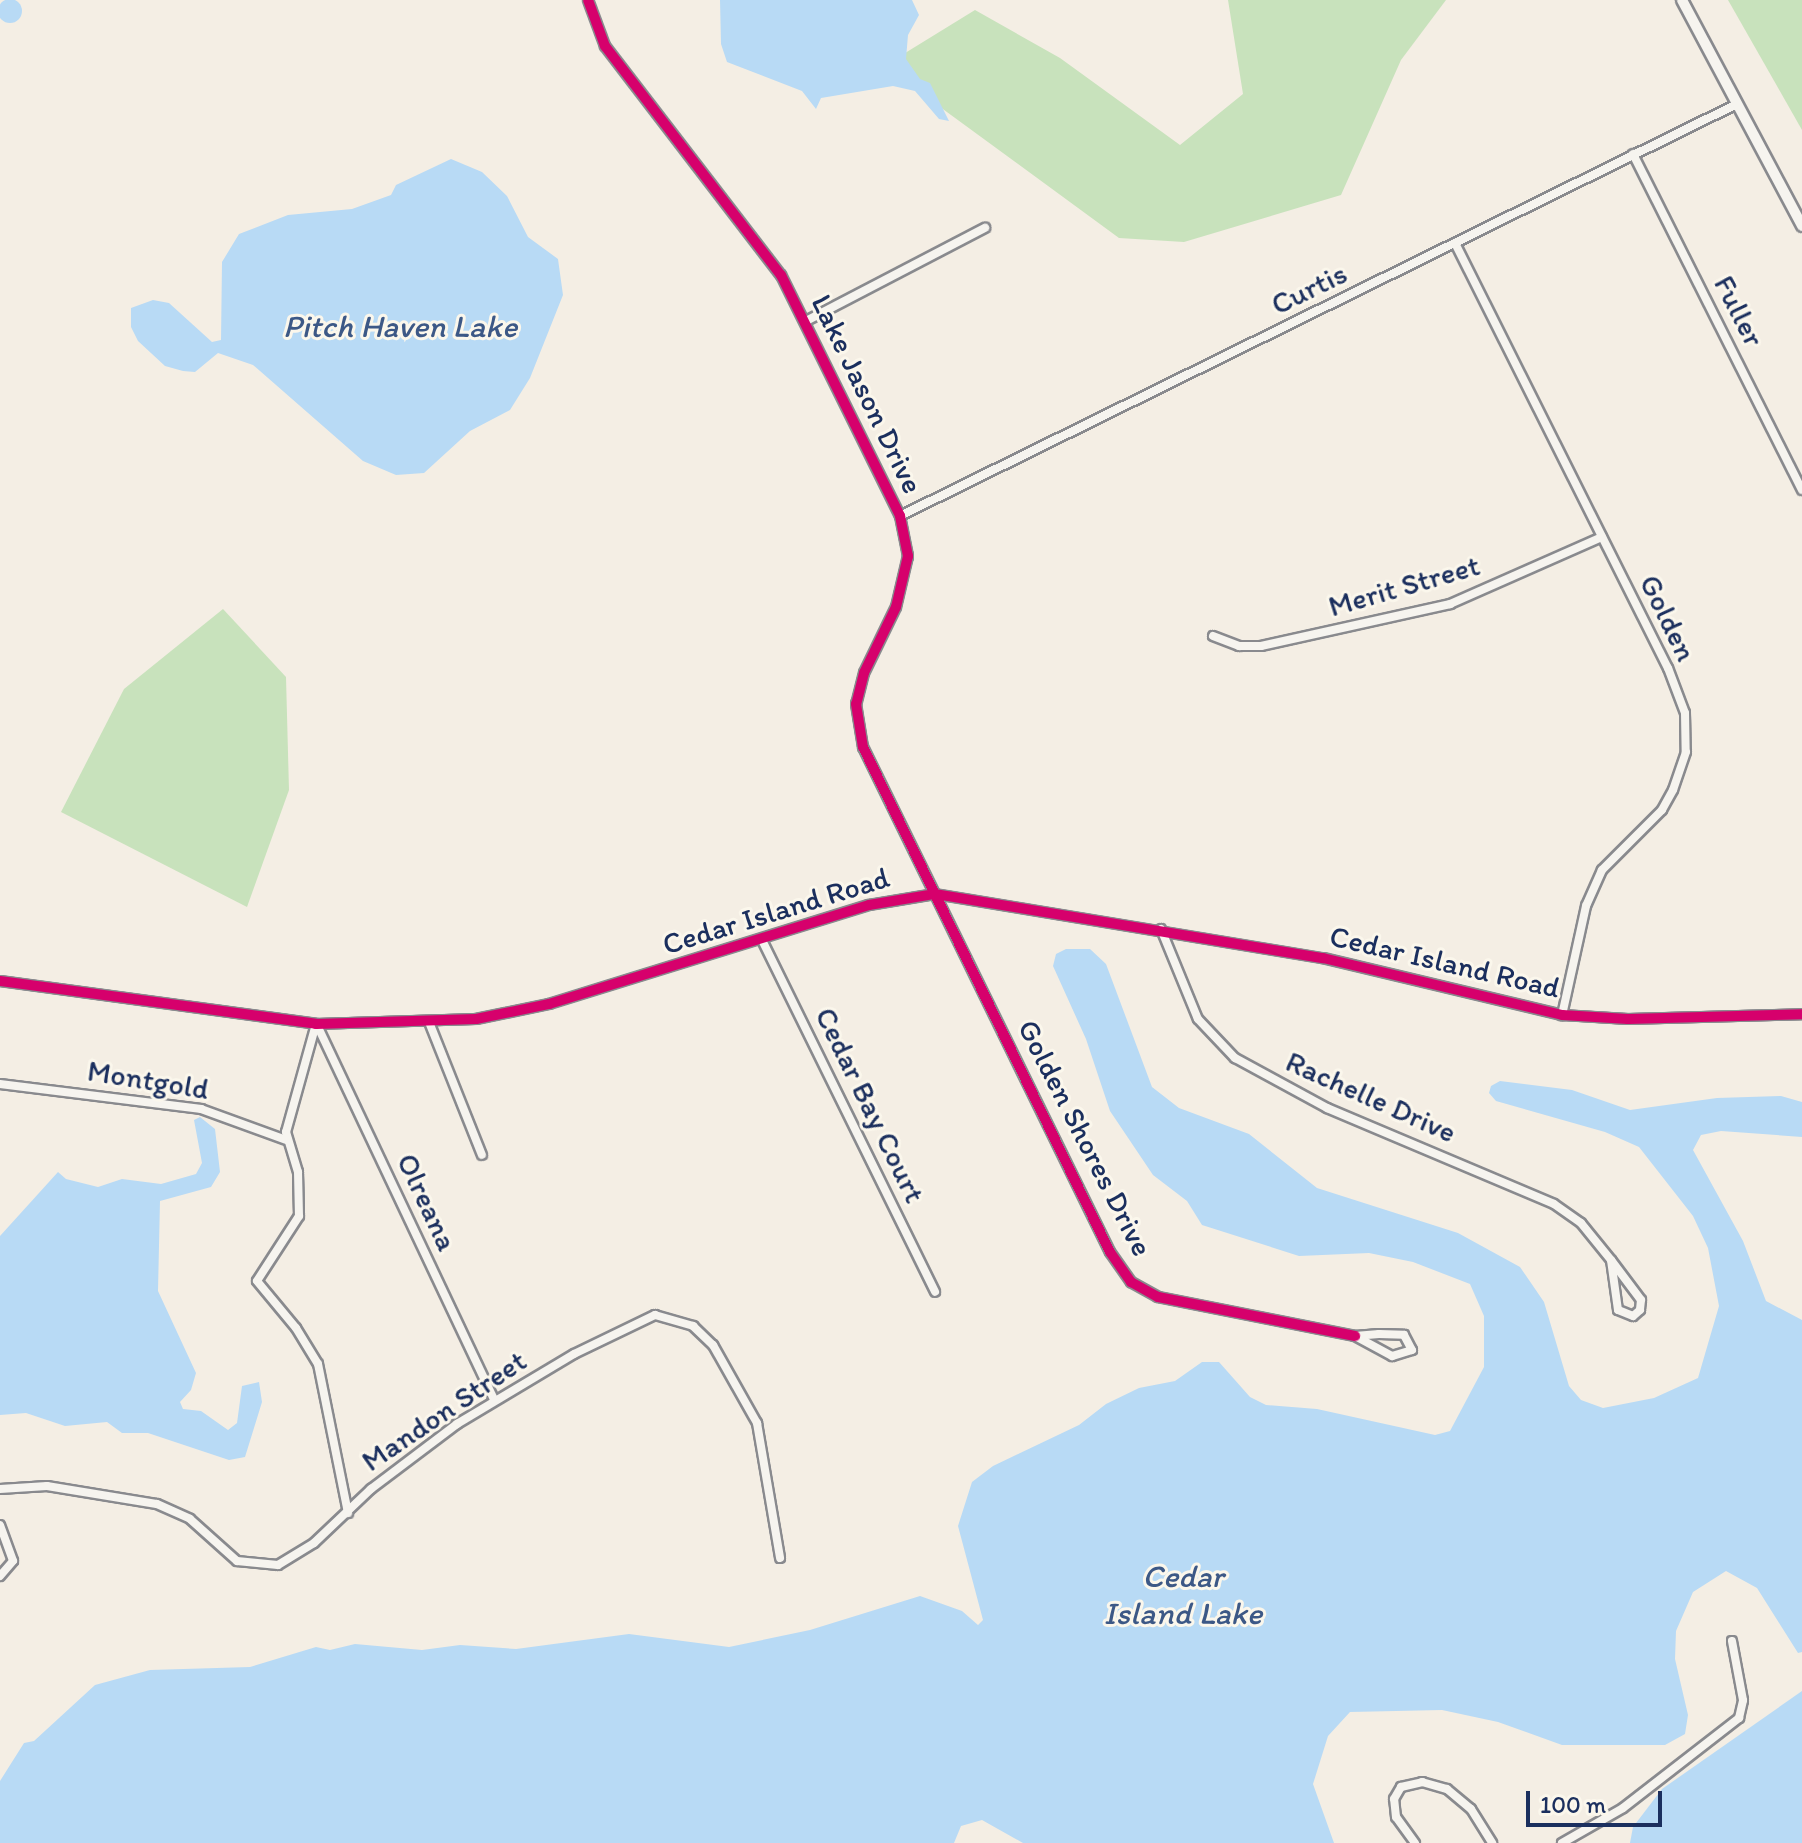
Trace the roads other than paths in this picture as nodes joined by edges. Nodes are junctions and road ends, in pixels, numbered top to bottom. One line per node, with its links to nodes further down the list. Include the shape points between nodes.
1 (588, 0): 8 (street, Lake Jason Drive, via 605,46 781,275)
2 (1682, 0): 3 (street)
3 (1737, 104): 4 (street, Curtis); 5 (street)
4 (1633, 154): 7 (street, Curtis); 9 (street, Fuller)
5 (1802, 226)
6 (985, 228): 8 (street)
7 (1455, 243): 10 (street, Curtis); 11 (street, Golden)
8 (806, 321): 10 (street, Lake Jason Drive)
9 (1802, 490)
10 (900, 516): 13 (street, Lake Jason Drive, via 908,556 896,607 864,673 857,725 871,767)
11 (1602, 537): 12 (street, Merit Street, via 1450,604 1261,646 1239,646); 18 (street, Golden, via 1668,668 1685,713 1686,752 1662,810 1602,870 1586,906)
12 (1213, 636)
13 (935, 894): 14 (street, Cedar Island Road); 15 (street, Cedar Island Road, via 890,899); 26 (street, Golden Shores Drive, via 1127,1278 1145,1292 1171,1301)
14 (1161, 929): 18 (street, Cedar Island Road, via 1323,958); 24 (street, Rachelle Drive, via 1198,1019 1235,1058 1327,1108 1554,1204 1588,1229)
15 (762, 940): 19 (street, Cedar Island Road, via 523,1011); 25 (street, Cedar Bay Court)
16 (0, 981): 20 (street, Cedar Island Road)
17 (1802, 1014): 18 (street, Cedar Island Road, via 1628,1019)
18 (1562, 1015)
19 (429, 1022): 20 (street, Cedar Island Road); 23 (street)
20 (316, 1024): 22 (street); 27 (street, Olreana)
21 (0, 1084): 22 (street, Montgold, via 201,1109)
22 (286, 1140): 29 (street, via 298,1172 299,1216 257,1281 318,1364)
23 (482, 1155)
24 (1611, 1260): 24 (street, Rachelle Drive, via 1618,1310 1633,1316 1641,1300)
25 (935, 1292)
26 (1355, 1336): 26 (street, Golden Shores Drive, via 1395,1357 1412,1350 1410,1340 1399,1334)
27 (494, 1400): 29 (street, Mandon Street, via 381,1481); 31 (street, Mandon Street, via 655,1315 693,1326 713,1345 757,1423)
28 (0, 1489): 29 (street, Mandon Street, via 47,1486 157,1504 190,1519 237,1561 258,1567 294,1557)
29 (348, 1513)
30 (0, 1525): 32 (street, via 13,1561)
31 (780, 1558)
32 (0, 1576)
33 (1732, 1641): 36 (street, via 1743,1700 1739,1718 1623,1808)
34 (1415, 1843): 35 (street, via 1396,1817 1394,1799 1401,1787 1422,1782 1447,1789 1471,1809)
35 (1492, 1843)
36 (1562, 1843)

